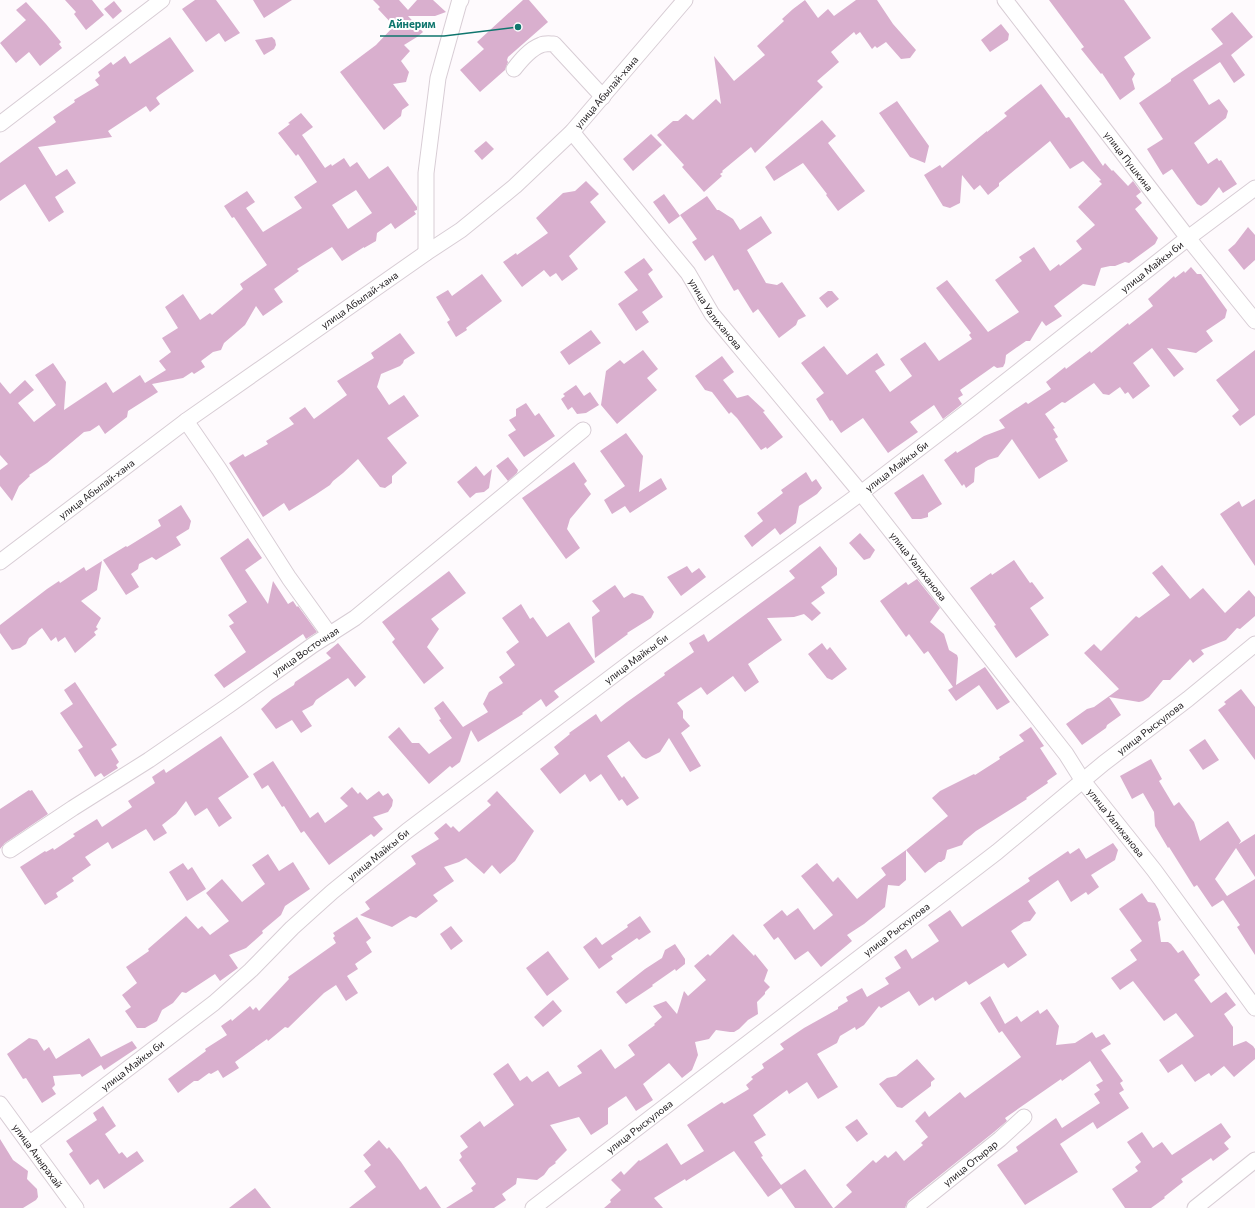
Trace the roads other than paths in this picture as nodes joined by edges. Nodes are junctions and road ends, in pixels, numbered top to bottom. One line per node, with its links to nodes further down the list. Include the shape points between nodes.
1 (162, 0): 7 (street)
2 (461, 0): 11 (street, via 438,78 426,173)
3 (1005, 0): 10 (street, улица Пушкина)
4 (683, 1): 6 (street, улица Абылай-хана)
5 (514, 69): 6 (street, via 531,50 542,44 554,44)
6 (603, 96): 8 (street, улица Абылай-хана)
7 (0, 124)
8 (572, 132): 11 (street, улица Абылай-хана, via 515,186 461,230); 15 (street, улица Уалиханова, via 688,273 712,314)
9 (1255, 188): 10 (street, улица Майкы би)
10 (1188, 238): 12 (street, улица Пушкина); 15 (street, улица Майкы би)
11 (426, 253): 13 (street, улица Абылай-хана)
12 (1255, 321)
13 (186, 421): 16 (street, улица Абылай-хана); 17 (street, via 289,578)
14 (583, 430): 17 (street, улица Восточная, via 355,618)
15 (861, 492): 19 (street, улица Уалиханова, via 1066,754); 24 (street, улица Майкы би, via 407,831 332,892 214,1003)
16 (0, 562)
17 (330, 635): 20 (street, улица Восточная, via 149,760)
18 (1255, 644): 19 (street, улица Рыскулова)
19 (1083, 781): 21 (street, улица Уалиханова, via 1154,870); 27 (street, улица Рыскулова, via 997,852)
20 (10, 850)
21 (1255, 1008)
22 (0, 1104): 24 (street, улица Анырахай)
23 (1024, 1117): 28 (street, улица Отырар)
24 (29, 1144): 26 (street, улица Анырахай)
25 (1255, 1160): 29 (street)
26 (76, 1208)
27 (533, 1208)
28 (914, 1208)
29 (1195, 1208)

